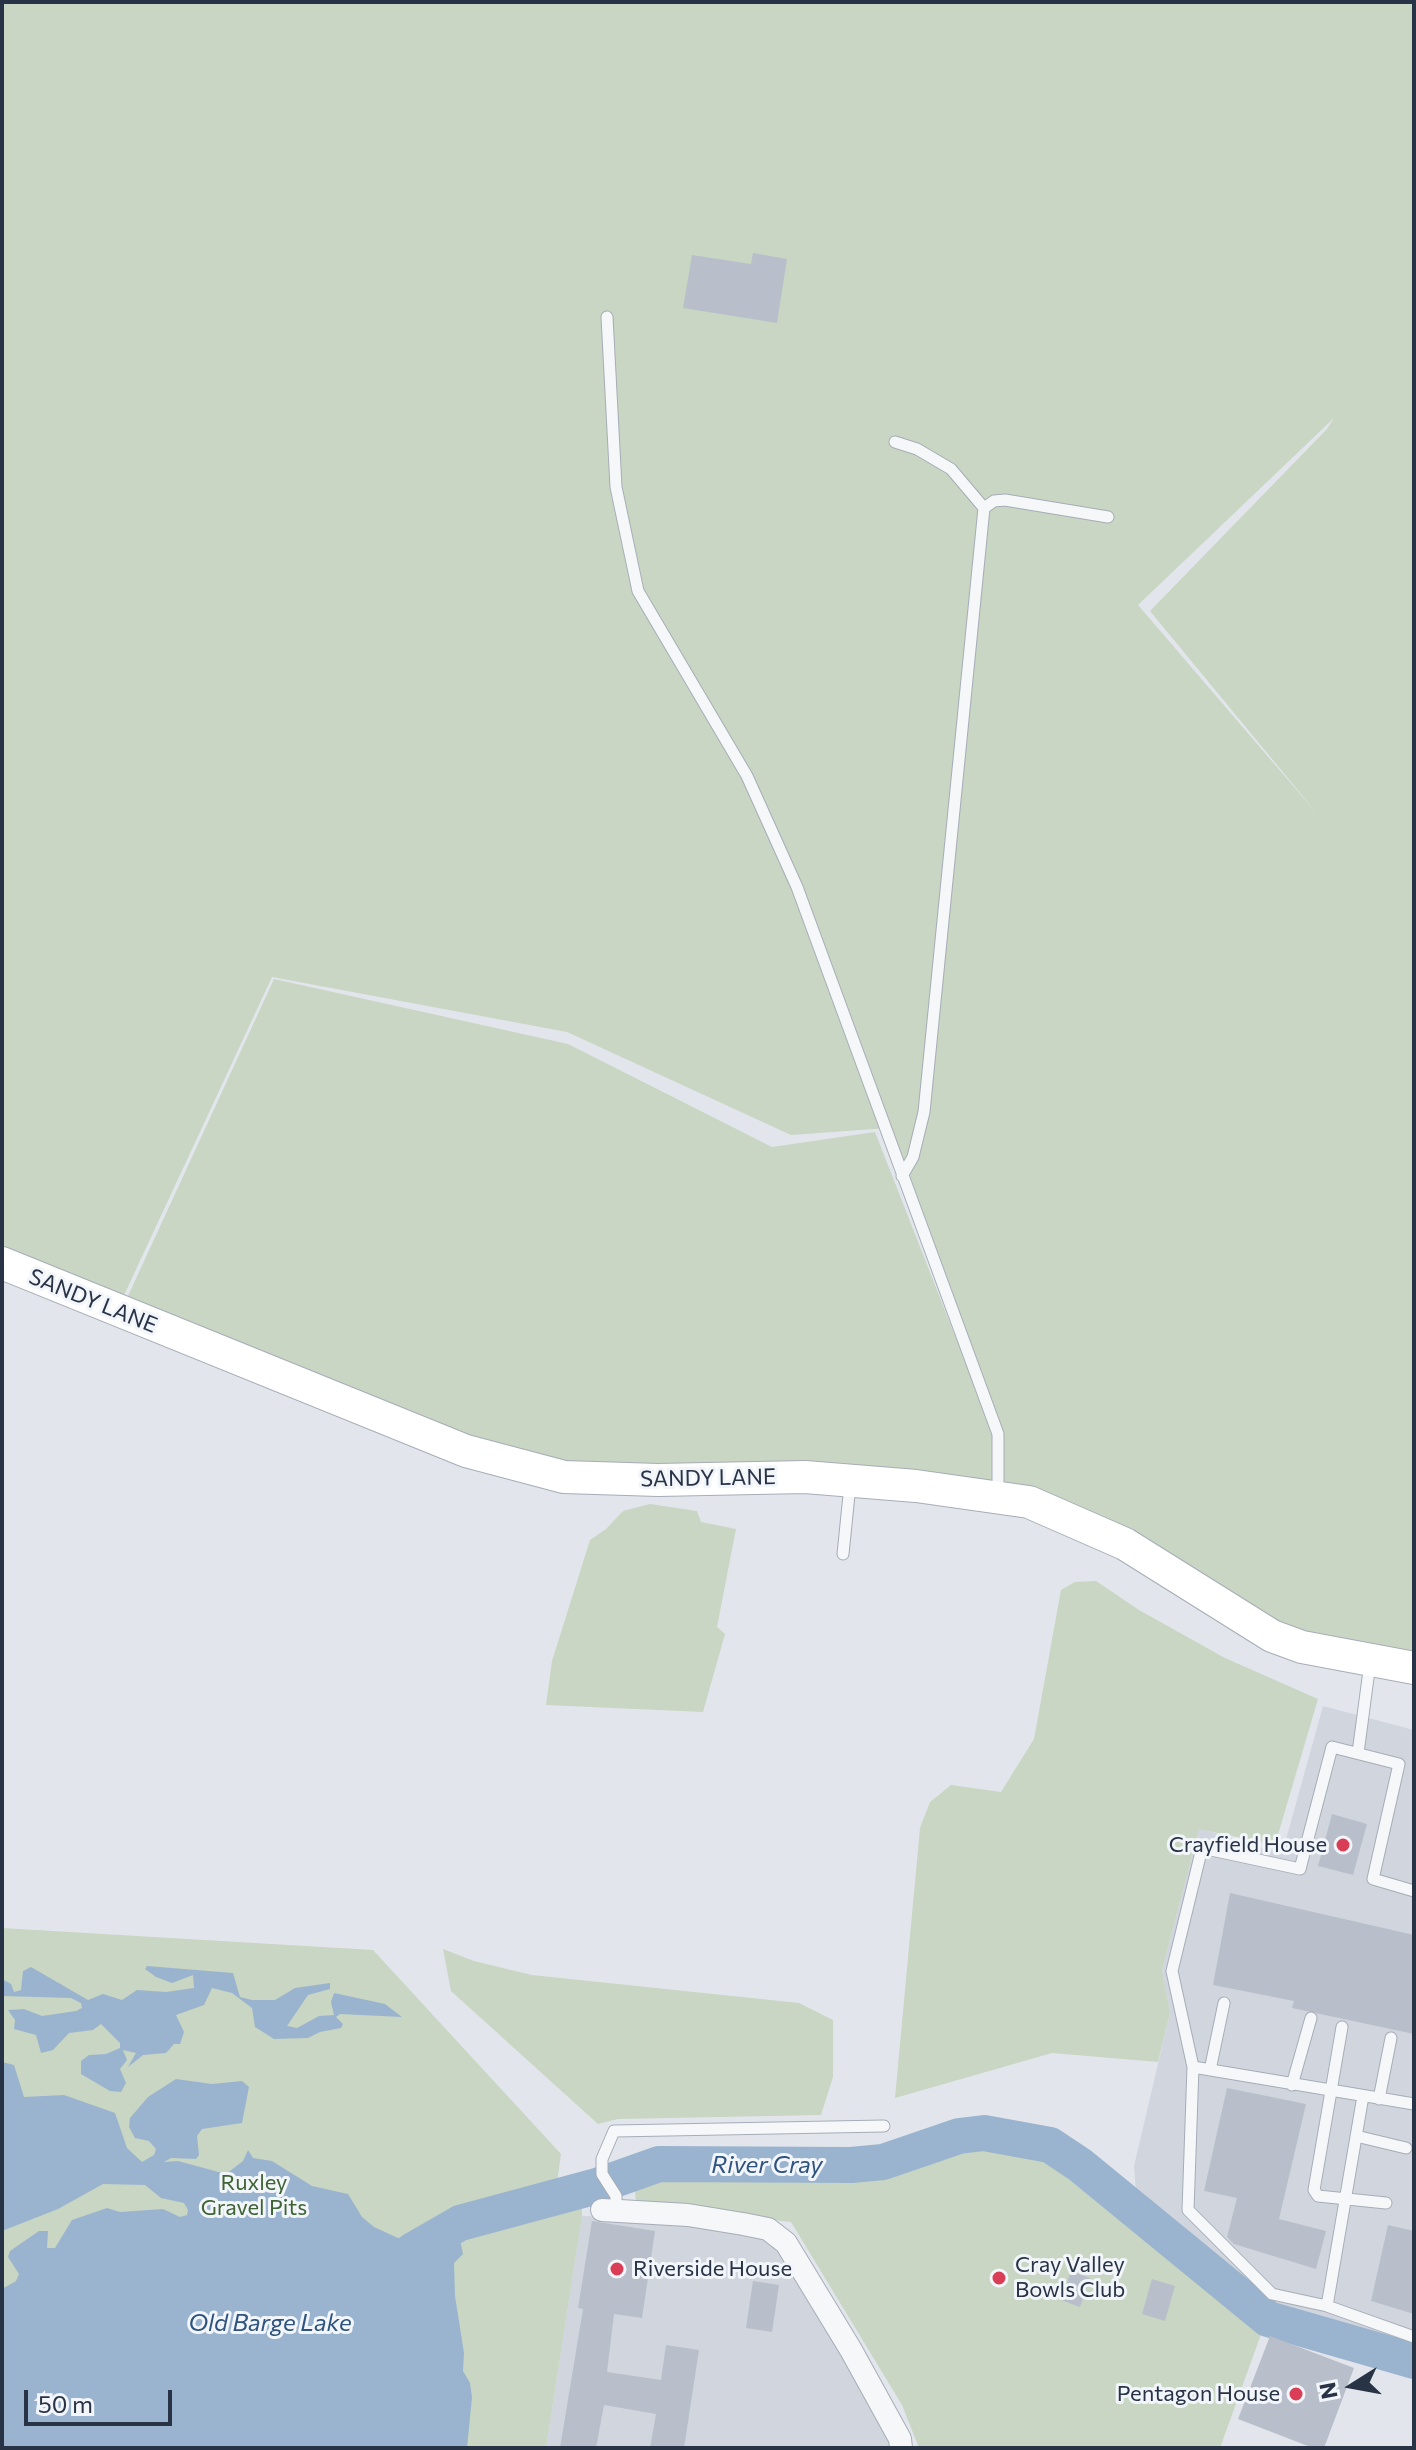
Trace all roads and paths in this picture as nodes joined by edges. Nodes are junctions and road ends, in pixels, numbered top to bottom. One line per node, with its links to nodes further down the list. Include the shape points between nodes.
1 (607, 317): 5 (lane, via 616,487 638,591 733,751 797,887)
2 (895, 442): 3 (lane, via 951,469)
3 (984, 508): 4 (lane, via 1005,500); 5 (lane, via 924,1112 913,1157)
4 (1108, 517)
5 (902, 1176): 8 (lane, via 998,1434)
6 (2, 1263): 7 (street, SANDY LANE, via 466,1451 550,1473 658,1480)
7 (851, 1481): 8 (street, SANDY LANE); 9 (lane)
8 (999, 1498): 10 (street, SANDY LANE, via 1029,1502 1125,1544 1272,1636)
9 (843, 1554)
10 (1370, 1660): 11 (street, SANDY LANE); 12 (lane)
11 (1414, 1668)
12 (1358, 1753): 13 (lane, via 1399,1764 1373,1879); 18 (lane, via 1332,1747 1300,1869 1202,1848 1172,1971)
13 (1414, 1891)
14 (1224, 2003): 19 (lane)
15 (1311, 2018): 20 (lane)
16 (1342, 2027): 21 (lane)
17 (1391, 2038): 23 (lane)
18 (1193, 2067): 19 (lane); 31 (lane, via 1188,2210 1272,2294)
19 (1210, 2070): 20 (lane)
20 (1292, 2085): 21 (lane)
21 (1330, 2091): 22 (lane); 28 (lane, via 1314,2190 1318,2196)
22 (1363, 2096): 23 (lane); 26 (lane)
23 (1379, 2099): 24 (lane)
24 (1413, 2100)
25 (884, 2126): 30 (lane, via 614,2131 602,2159)
26 (1356, 2136): 27 (lane); 28 (lane)
27 (1406, 2148)
28 (1345, 2200): 29 (lane); 31 (lane)
29 (1386, 2203)
30 (611, 2206): 33 (street, via 768,2229 786,2243 851,2350)
31 (1327, 2306): 32 (lane)
32 (1414, 2337)
33 (901, 2448)

